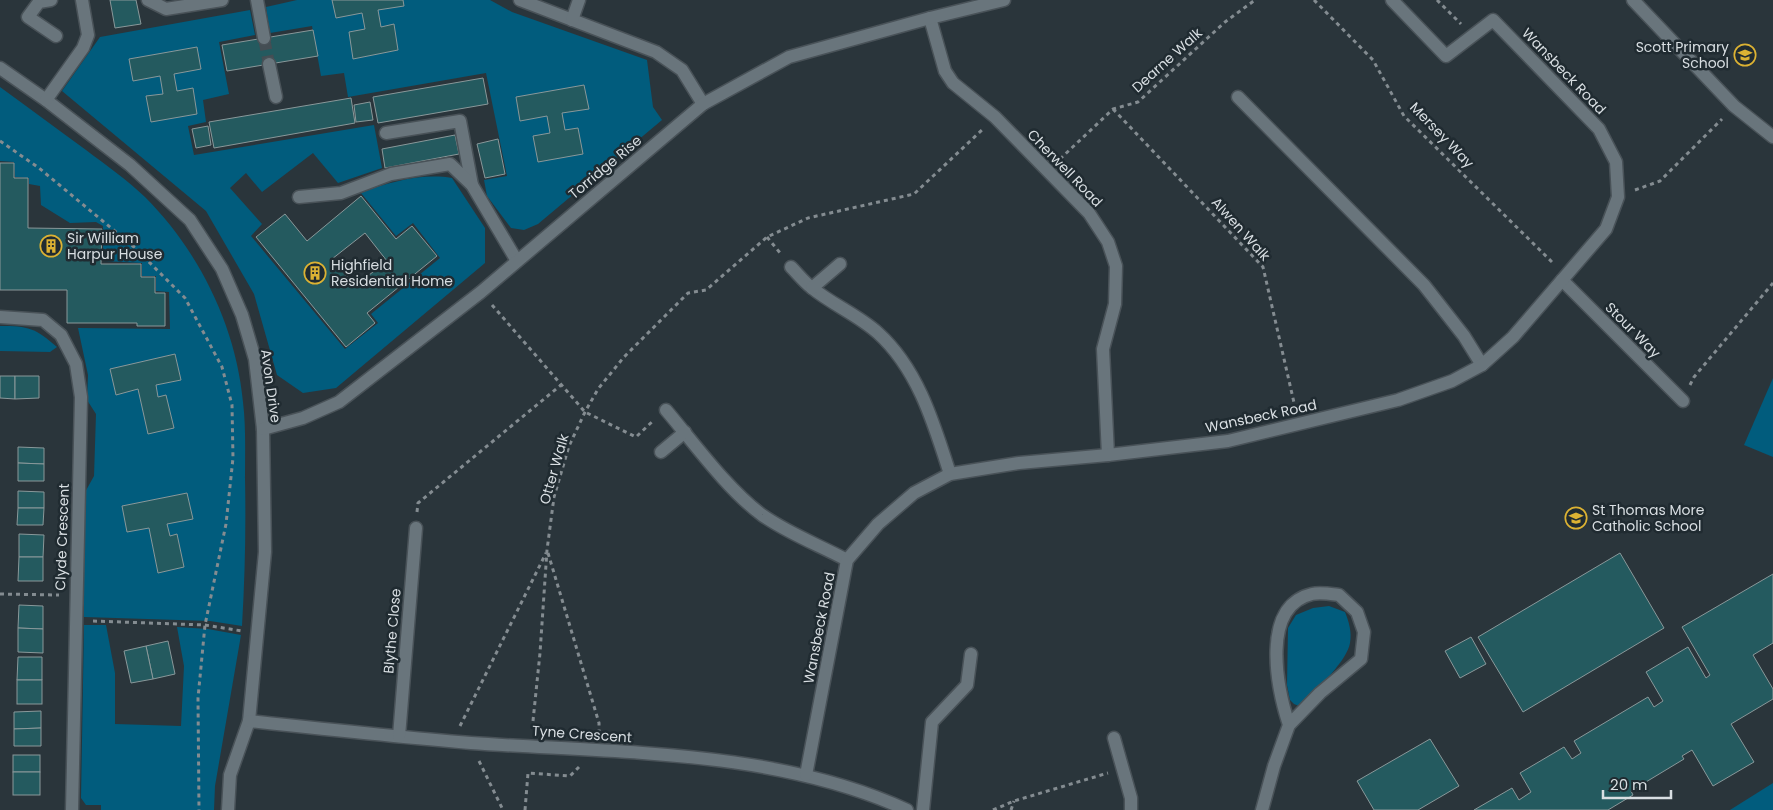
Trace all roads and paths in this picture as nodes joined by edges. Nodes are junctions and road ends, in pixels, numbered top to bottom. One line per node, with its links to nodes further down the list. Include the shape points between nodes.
1 (51, 0): 17 (street, via 38,2 28,17)
2 (82, 0): 24 (street, via 88,35 83,48)
3 (148, 0): 4 (street, via 166,9)
4 (222, 0)
5 (257, 0): 19 (street)
6 (520, 0): 16 (street)
7 (579, 0): 16 (street)
8 (1004, 0): 14 (street, Torridge Rise)
9 (1255, 0): 27 (path, Dearne Walk, via 1225,22 1138,102)
10 (1314, 0): 39 (path, Mersey Way, via 1373,60 1404,116)
11 (1392, 0): 18 (street, via 1446,56)
12 (1437, 0): 18 (path)
13 (1633, 0): 26 (street)
14 (952, 6): 15 (street, Torridge Rise)
15 (930, 18): 25 (street, Torridge Rise, via 789,57); 31 (street, Cherwell Road, via 946,71 954,83 995,118)
16 (572, 20): 25 (street, via 656,52 682,70)
17 (56, 36)
18 (1472, 36): 33 (street, Wansbeck Road, via 1493,20 1599,128 1616,162)
19 (264, 38)
20 (269, 64): 22 (street)
21 (0, 68): 24 (street, Avon Drive)
22 (276, 96)
23 (1238, 97): 44 (street, via 1424,286 1464,336)
24 (46, 100): 50 (street, Avon Drive, via 130,165 190,220 222,269 242,315 255,359)
25 (704, 104): 36 (street, Torridge Rise)
26 (1734, 106): 29 (street); 33 (path, via 1660,181)
27 (1113, 109): 31 (path, Dearne Walk); 49 (path, Alwen Walk, via 1263,267)
28 (386, 133): 32 (street, via 460,121)
29 (1773, 137)
30 (0, 141): 61 (path, via 39,168 134,247 185,298 222,366 232,405 233,458 226,524)
31 (1047, 171): 53 (street, Cherwell Road, via 1089,213 1108,242 1116,266 1115,304 1103,349)
32 (472, 185): 34 (street, via 450,164 391,174 341,193); 36 (street)
33 (1618, 196): 39 (street, Wansbeck Road, via 1606,230)
34 (299, 197)
35 (767, 237): 38 (path)
36 (516, 261): 42 (street, Torridge Rise)
37 (840, 264): 41 (street)
38 (791, 266): 41 (street)
39 (1564, 278): 44 (street, Wansbeck Road, via 1513,337); 46 (street, Stour Way)
40 (1773, 283): 46 (path, via 1694,377)
41 (812, 288): 54 (street, via 878,334 900,357 919,390)
42 (481, 292): 45 (path); 50 (street, Torridge Rise, via 339,402 304,418)
43 (0, 316): 59 (street, Clyde Crescent, via 43,320 62,335 76,364 81,397)
44 (1482, 365): 49 (street, Wansbeck Road, via 1452,381 1398,400)
45 (561, 385): 48 (path); 55 (path, via 418,503)
46 (1683, 401)
47 (666, 410): 48 (path, via 636,437); 51 (street)
48 (585, 412): 56 (path, Otter Walk, via 569,446 554,497)
49 (1299, 425): 53 (street, Wansbeck Road, via 1228,440)
50 (263, 429): 62 (street, Avon Drive, via 264,552)
51 (685, 432): 52 (street); 57 (street, via 736,491 762,514 797,536)
52 (661, 452)
53 (1108, 455): 54 (street, Wansbeck Road, via 1018,463)
54 (950, 474): 57 (street, Wansbeck Road, via 914,493 878,524)
55 (416, 528): 67 (street, Blythe Close)
56 (548, 550): 65 (path, Otter Walk); 69 (path, via 462,720); 71 (path, via 599,723)
57 (847, 560): 73 (street, Wansbeck Road)
58 (0, 594): 59 (path)
59 (75, 596): 60 (street, Clyde Crescent)
60 (75, 620): 61 (path); 76 (street, Clyde Crescent)
61 (206, 625): 62 (path); 77 (path, via 198,698)
62 (256, 634): 64 (street, Avon Drive)
63 (971, 654): 82 (street, via 967,685 932,722)
64 (249, 721): 67 (street, Tyne Crescent); 78 (street, Avon Drive, via 230,775)
65 (533, 721)
66 (1289, 725): 66 (street, via 1320,693 1361,659 1364,632 1357,612 1339,595 1313,593 1293,602 1281,620 1278,666 1281,700); 86 (street)
67 (399, 736): 69 (street, Tyne Crescent)
68 (1114, 738): 72 (street)
69 (456, 741): 70 (street, Tyne Crescent)
70 (470, 742): 71 (street, Tyne Crescent); 79 (path)
71 (598, 750): 73 (street, Tyne Crescent, via 711,759)
72 (1123, 768): 75 (path); 85 (street)
73 (806, 775): 81 (street, Tyne Crescent, via 886,800)
74 (570, 776): 80 (path, via 528,773)
75 (1014, 801): 83 (path); 84 (path)
76 (72, 810)
77 (200, 810)
78 (228, 810)
79 (503, 810)
80 (525, 810)
81 (907, 810)
82 (923, 810)
83 (993, 810)
84 (1011, 810)
85 (1131, 810)
86 (1262, 810)

